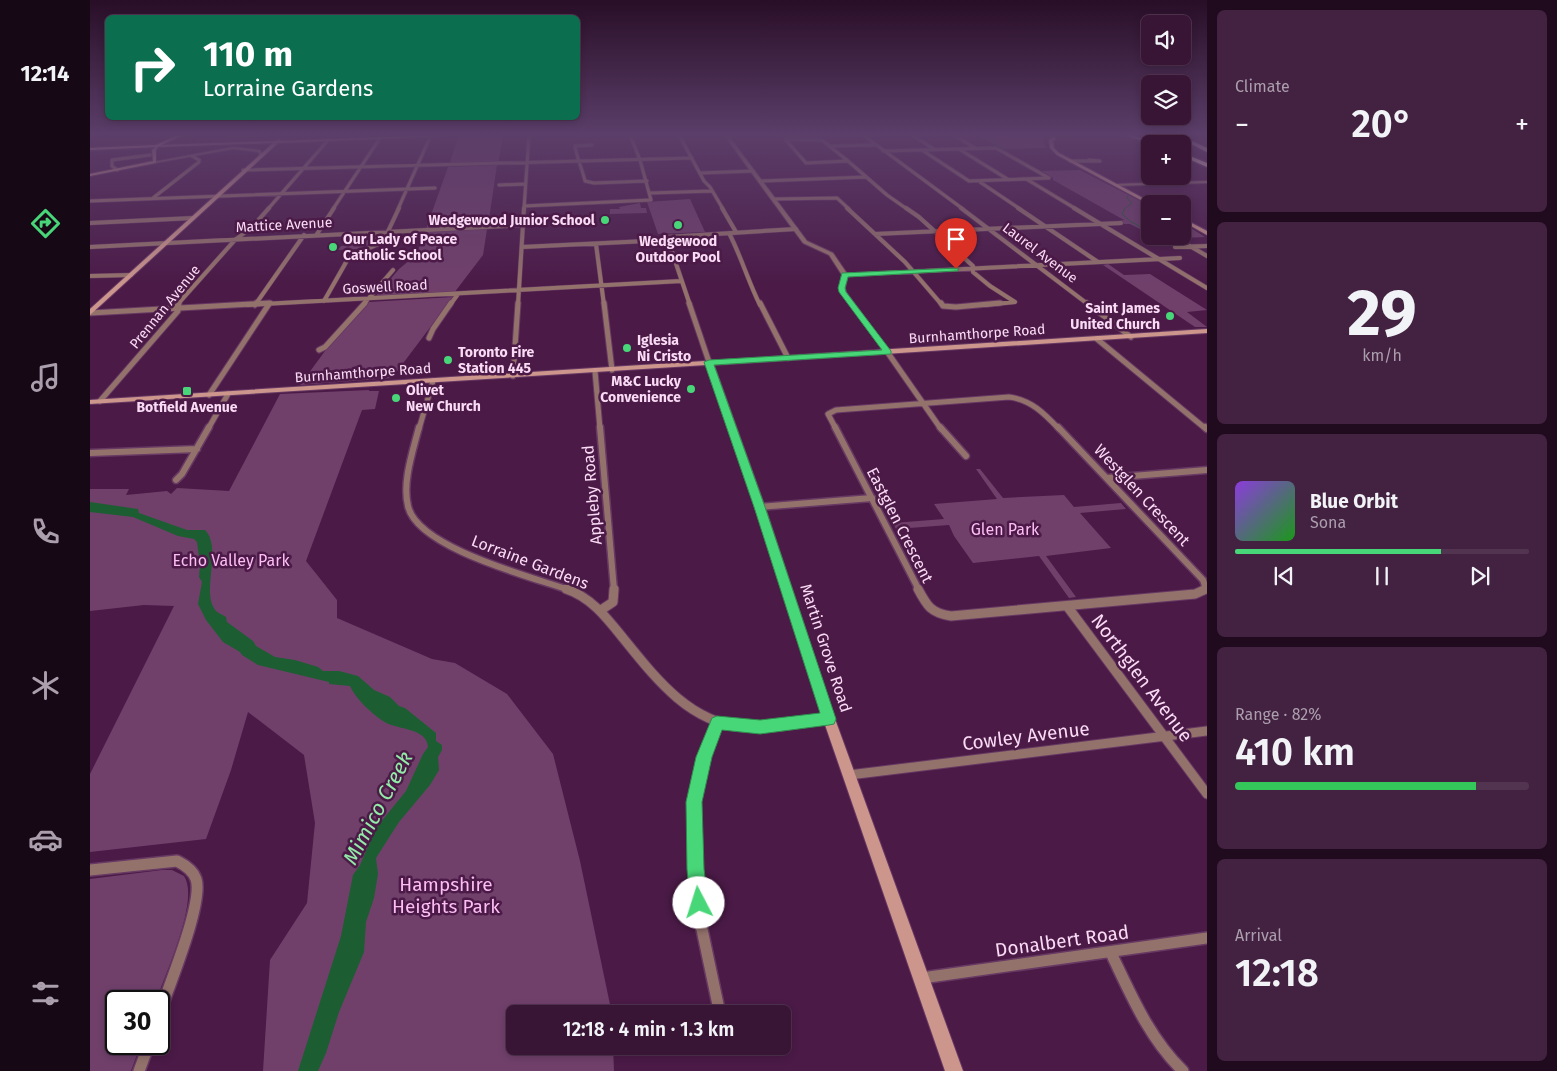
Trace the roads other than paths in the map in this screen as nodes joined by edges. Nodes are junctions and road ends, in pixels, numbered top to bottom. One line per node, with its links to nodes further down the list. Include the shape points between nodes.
1 (525, 184): 26 (street)
2 (170, 185): 22 (street)
3 (228, 185): 21 (main road)
4 (289, 185): 20 (street, Prennan Avenue)
5 (348, 185): 18 (street)
6 (409, 185): 16 (street)
7 (648, 185): 19 (street)
8 (708, 185): 17 (street)
9 (764, 185): 24 (street)
10 (876, 185): 38 (street)
11 (927, 185): 35 (street, Laurel Avenue)
12 (984, 185): 33 (street)
13 (1036, 185): 30 (street)
14 (1115, 185): 23 (main road)
15 (435, 188): 16 (street)
16 (407, 189): 18 (street); 36 (street)
17 (712, 190): 19 (street); 37 (street)
18 (344, 191): 20 (street); 41 (street)
19 (650, 193): 26 (street, via 652,199)
20 (281, 194): 21 (street); 44 (street, Prennan Avenue, via 254,225)
21 (216, 196): 22 (street); 27 (main road)
22 (153, 198): 25 (street)
23 (1141, 198)
24 (774, 199): 34 (street); 42 (street, via 837,198)
25 (90, 201)
26 (524, 206): 32 (street)
27 (193, 218): 28 (street); 46 (main road)
28 (90, 223)
29 (1121, 223): 30 (street)
30 (1101, 224): 33 (street); 55 (street)
31 (1191, 224): 40 (main road)
32 (523, 225): 36 (street, Mattice Avenue); 52 (street)
33 (1044, 226): 35 (street); 56 (street)
34 (796, 229): 37 (street); 62 (street, via 807,244 834,257)
35 (990, 229): 38 (street); 57 (street, Laurel Avenue)
36 (389, 230): 41 (street, Mattice Avenue); 70 (street, via 382,244 346,260)
37 (736, 232): 39 (street)
38 (936, 232): 42 (street); 58 (street)
39 (729, 233): 45 (street); 81 (street, via 750,285)
40 (1207, 233)
41 (317, 234): 43 (street, Mattice Avenue)
42 (875, 234): 60 (street)
43 (304, 235): 44 (street, Mattice Avenue); 72 (street)
44 (237, 238): 46 (street, Mattice Avenue); 73 (street, Prennan Avenue, via 177,305)
45 (667, 238): 47 (street); 64 (street, Martin Grove Road)
46 (166, 242): 51 (street, Mattice Avenue); 61 (main road)
47 (596, 244): 52 (street); 65 (street)
48 (1175, 246): 49 (street)
49 (1190, 246): 50 (street); 53 (street)
50 (1207, 246)
51 (90, 247)
52 (522, 247): 67 (street)
53 (1207, 256)
54 (1180, 258): 55 (street)
55 (1159, 259): 56 (street); 66 (street)
56 (1098, 262): 57 (street)
57 (1038, 265): 58 (street); 76 (street, Laurel Avenue)
58 (973, 268): 60 (street); 60 (street, via 973,272 987,284 1015,302 945,306)
59 (392, 270): 69 (street)
60 (915, 272): 62 (street)
61 (131, 275): 63 (street); 74 (main road)
62 (845, 275): 80 (street, via 843,292)
63 (90, 276)
64 (681, 281): 65 (street, Goswell Road); 82 (street, Martin Grove Road)
65 (601, 286): 67 (street, Goswell Road); 84 (street)
66 (1207, 288)
67 (519, 290): 68 (street, Goswell Road); 85 (street)
68 (458, 294): 69 (street, Goswell Road); 77 (street)
69 (368, 299): 70 (street, Goswell Road); 79 (street)
70 (324, 301): 71 (street, Goswell Road)
71 (269, 304): 72 (street, Goswell Road); 88 (street)
72 (255, 305): 73 (street, Goswell Road)
73 (177, 309): 74 (street, Goswell Road); 89 (street, Prennan Avenue, via 178,312)
74 (90, 313)
75 (1207, 331): 76 (main road, Burnhamthorpe Road)
76 (1131, 337): 78 (main road, Burnhamthorpe Road)
77 (428, 338)
78 (1097, 339): 80 (main road, Burnhamthorpe Road); 92 (street)
79 (320, 350)
80 (888, 353): 81 (main road, Burnhamthorpe Road); 91 (street)
81 (788, 358): 82 (main road, Burnhamthorpe Road)
82 (709, 362): 84 (main road, Burnhamthorpe Road); 100 (main road, Martin Grove Road)
83 (595, 370): 84 (main road, Burnhamthorpe Road); 85 (main road, Burnhamthorpe Road); 102 (street, Appleby Road, via 614,594 613,602)
84 (612, 370)
85 (513, 376): 86 (main road, Burnhamthorpe Road)
86 (432, 381): 87 (main road, Burnhamthorpe Road); 102 (street, Lorraine Gardens, via 405,496 410,515 427,534 459,551 579,594)
87 (228, 394): 88 (main road, Burnhamthorpe Road); 93 (street)
88 (209, 395): 89 (main road, Burnhamthorpe Road)
89 (100, 401): 90 (main road, Burnhamthorpe Road)
90 (90, 402)
91 (923, 403): 95 (street, via 946,436); 97 (street, Westglen Crescent, via 1022,398 1042,410); 99 (street, Eastglen Crescent, via 829,413 829,419)
92 (1207, 429)
93 (197, 449): 94 (street); 98 (street)
94 (90, 453)
95 (966, 456)
96 (1207, 470): 97 (street)
97 (1107, 478): 101 (street, Westglen Crescent, via 1203,580 1206,589 1194,594)
98 (176, 480)
99 (872, 498): 100 (street); 101 (street, Eastglen Crescent, via 927,606 939,614 950,616)
100 (760, 507): 103 (main road, Martin Grove Road)
101 (1067, 606): 106 (street, Northglen Avenue)
102 (601, 610): 104 (street, Lorraine Gardens, via 673,694 690,708)
103 (829, 719): 104 (street, Lorraine Gardens, via 760,727); 107 (main road, Martin Grove Road)
104 (717, 722): 114 (street, via 704,757 694,802 700,920)
105 (1207, 731): 106 (street, Cowley Avenue)
106 (1165, 736): 107 (street, Cowley Avenue); 108 (street, Northglen Avenue)
107 (849, 775): 112 (main road, Martin Grove Road)
108 (1207, 794)
109 (90, 870): 113 (street, via 177,861 185,864 195,875 196,906)
110 (1207, 938): 111 (street, Donalbert Road)
111 (1111, 953): 112 (street, Donalbert Road); 118 (street, via 1153,1037)
112 (922, 978): 117 (main road, Martin Grove Road)
113 (167, 990)
114 (718, 1005)
115 (145, 1055): 116 (street)
116 (140, 1071)
117 (954, 1071)
118 (1183, 1071)

